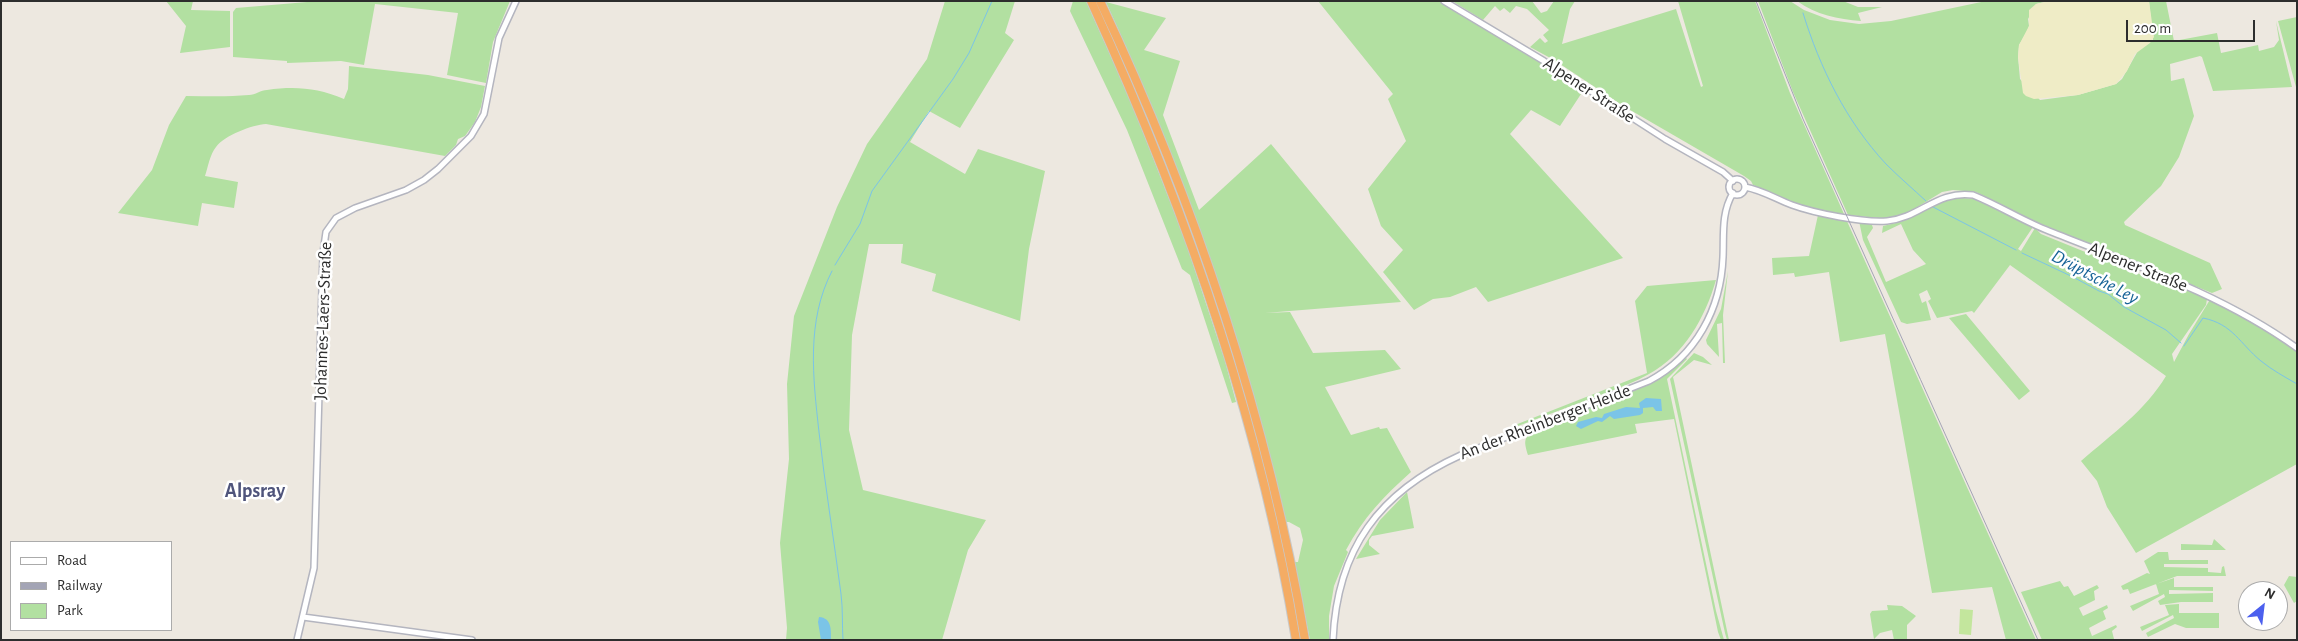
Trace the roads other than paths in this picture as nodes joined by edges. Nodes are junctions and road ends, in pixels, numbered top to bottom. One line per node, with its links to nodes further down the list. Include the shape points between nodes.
1 (516, 1): 9 (street, Johannes-Laers-Straße, via 499,38 484,114 471,136 424,180 344,213 330,224 326,232 314,568)
2 (1091, 1): 12 (highway, via 1129,84 1206,286 1263,484)
3 (1100, 1): 13 (highway, via 1171,165 1214,284 1273,490)
4 (1444, 1): 5 (street, Alpener Straße)
5 (1733, 181): 6 (street, via 1741,181); 7 (street, via 1730,187)
6 (1745, 187): 7 (street, via 1740,194); 8 (street, Alpener Straße, via 1815,212 1879,221 1901,218 1945,196 1974,195 2047,230 2172,280 2251,319)
7 (1733, 193): 14 (street, An der Rheinberger Heide, via 1724,213 1719,293 1706,326 1690,348 1668,369 1649,381 1460,455 1440,464 1396,494 1366,529 1347,565 1338,592)
8 (2297, 348)
9 (303, 617): 10 (street, Johannes-Laers-Straße); 11 (street)
10 (298, 640)
11 (472, 640)
12 (1296, 640)
13 (1305, 640)
14 (1333, 640)

